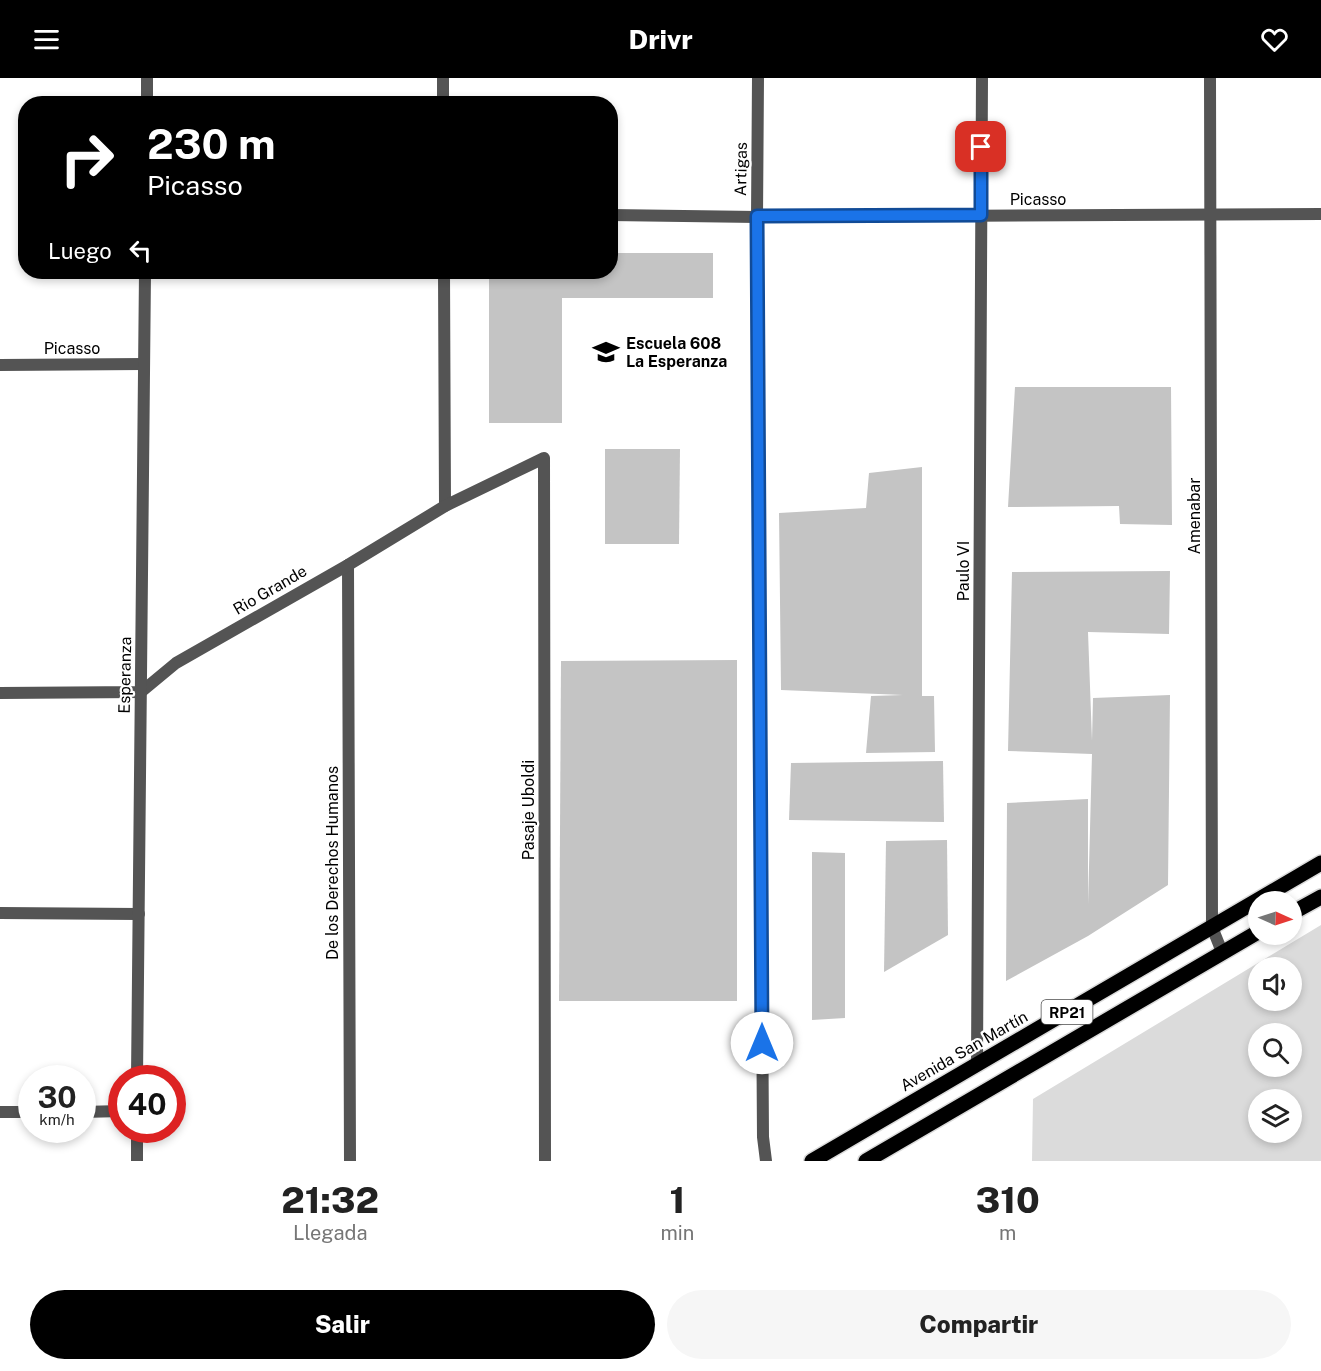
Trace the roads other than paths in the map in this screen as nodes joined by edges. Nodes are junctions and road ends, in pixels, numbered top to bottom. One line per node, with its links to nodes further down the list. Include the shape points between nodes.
1 (147, 78): 6 (street)
2 (443, 78): 7 (street)
3 (758, 78): 12 (street, Artigas)
4 (982, 78): 11 (street, Paulo VI)
5 (1210, 78): 9 (street, Amenabar)
6 (147, 96)
7 (443, 96)
8 (618, 214): 12 (street, Picasso)
9 (1209, 214): 10 (street, Picasso); 11 (street, Picasso); 27 (street, Amenabar)
10 (1321, 214)
11 (981, 215): 12 (street, Picasso); 30 (street, Paulo VI)
12 (757, 216): 38 (street, Artigas)
13 (145, 279): 15 (street, Esperanza)
14 (444, 279): 18 (street)
15 (144, 364): 16 (street, Picasso); 20 (street, Esperanza)
16 (0, 365)
17 (544, 458): 18 (street, Rio Grande); 37 (street, Pasaje Uboldi)
18 (445, 506): 19 (street, Rio Grande)
19 (348, 565): 20 (street, Rio Grande, via 176,663); 36 (street, De los Derechos Humanos)
20 (141, 692): 21 (street); 26 (street, Esperanza)
21 (0, 693)
22 (1321, 863): 27 (main road, Avenida San Martín / RP21)
23 (1321, 897): 24 (main road)
24 (1302, 907)
25 (0, 913): 26 (street)
26 (139, 914): 31 (street, Esperanza)
27 (1212, 927): 29 (street, Amenabar); 30 (main road, Avenida San Martín / RP21)
28 (1248, 938): 29 (main road, RP21)
29 (1222, 952): 40 (main road, RP21)
30 (977, 1064): 39 (main road, Avenida San Martín / RP21)
31 (137, 1065)
32 (0, 1112): 33 (street)
33 (18, 1112)
34 (137, 1143): 35 (street)
35 (137, 1161)
36 (350, 1161)
37 (544, 1161)
38 (766, 1161)
39 (812, 1161)
40 (866, 1161)

